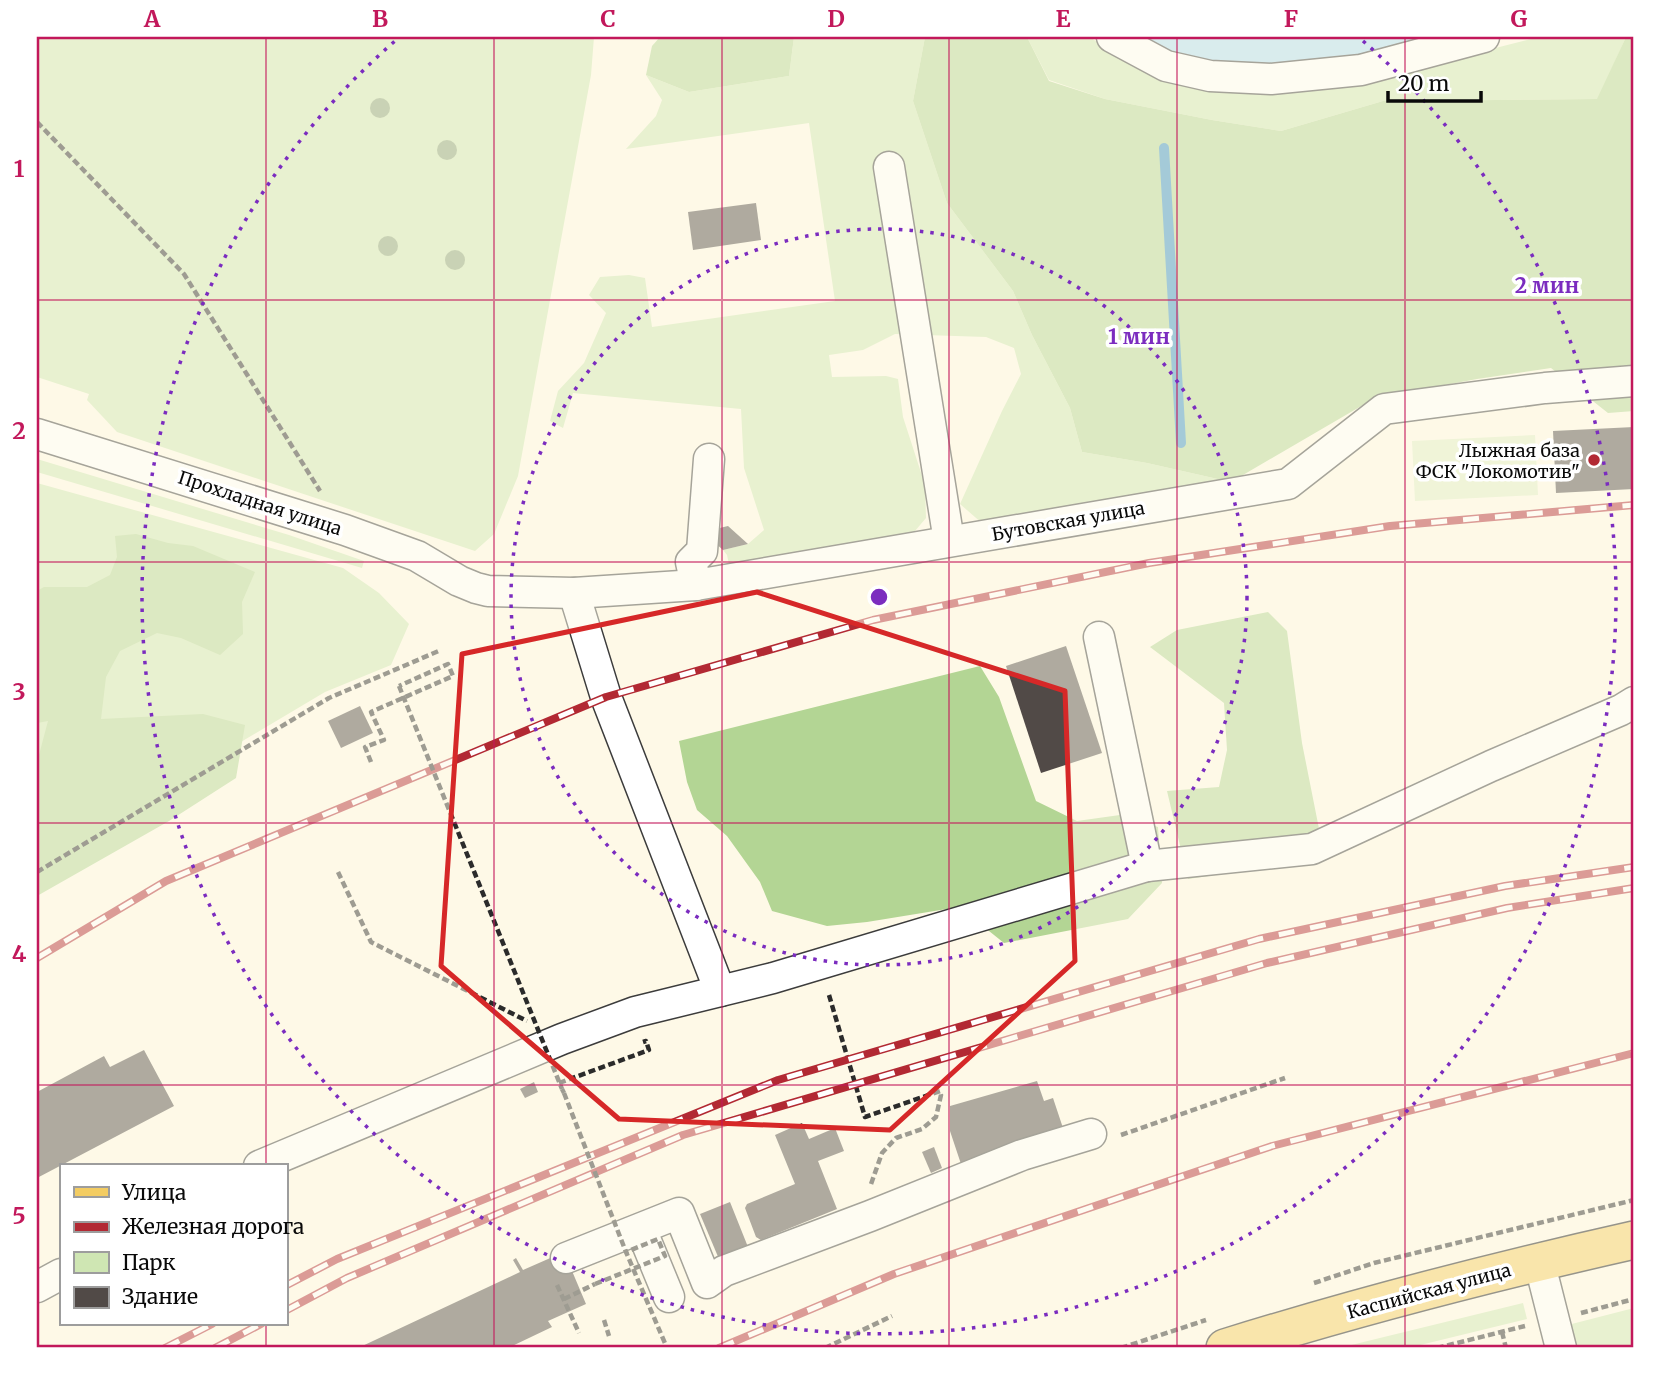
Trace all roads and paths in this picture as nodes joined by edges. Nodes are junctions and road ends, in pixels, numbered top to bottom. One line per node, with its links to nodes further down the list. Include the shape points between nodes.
1 (1112, 37): 2 (street, via 1166,66 1210,76 1271,79 1361,70)
2 (1484, 37)
3 (37, 121): 8 (path, via 184,274)
4 (889, 167): 9 (street)
5 (1634, 381): 9 (street, Бутовская улица, via 1384,409 1288,484)
6 (37, 434): 8 (street, Прохладная улица)
7 (709, 459): 10 (street, via 702,551 691,562)
8 (345, 530): 11 (street, Прохладная улица, via 417,556)
9 (949, 541): 10 (street, Бутовская улица)
10 (696, 585): 12 (street, Бутовская улица)
11 (477, 588): 12 (street, Бутовская улица)
12 (574, 593): 22 (street, via 606,698)
13 (1099, 636): 19 (street)
14 (441, 650): 20 (path, via 330,698)
15 (1634, 702): 19 (street, via 1312,849)
16 (373, 717): 17 (path); 18 (path, via 384,740 365,747); 27 (path, bridge, via 371,712 453,676 448,664 398,686)
17 (366, 719)
18 (371, 762)
19 (1147, 866): 22 (street)
20 (37, 872)
21 (338, 872): 24 (path, via 370,942)
22 (720, 991): 24 (street)
23 (829, 995): 30 (path, via 865,1117 940,1091 941,1095 936,1117 922,1129 896,1138 882,1153 870,1189)
24 (562, 1038): 29 (street)
25 (634, 1045): 27 (path, via 646,1041 649,1050)
26 (1285, 1078): 28 (path)
27 (559, 1083): 31 (path, bridge)
28 (1104, 1135): 30 (street, via 1022,1154)
29 (264, 1164)
30 (870, 1216): 31 (street, via 724,1271 707,1283 678,1213)
31 (633, 1240): 33 (street); 37 (street); 38 (path, bridge, via 658,1239 665,1256); 45 (path, bridge)
32 (1634, 1240): 34 (main road, Каспийская улица)
33 (566, 1258): 38 (path, via 549,1266)
34 (1539, 1261): 44 (main road, Каспийская улица); 49 (street)
35 (60, 1275): 36 (street)
36 (37, 1287)
37 (669, 1297)
38 (564, 1299): 42 (path)
39 (892, 1316): 46 (path)
40 (604, 1320): 43 (path)
41 (1502, 1332): 48 (path)
42 (579, 1333)
43 (609, 1336)
44 (1289, 1338): 47 (main road, Каспийская улица)
45 (667, 1348)
46 (825, 1348)
47 (1225, 1348)
48 (1506, 1348)
49 (1560, 1348)

